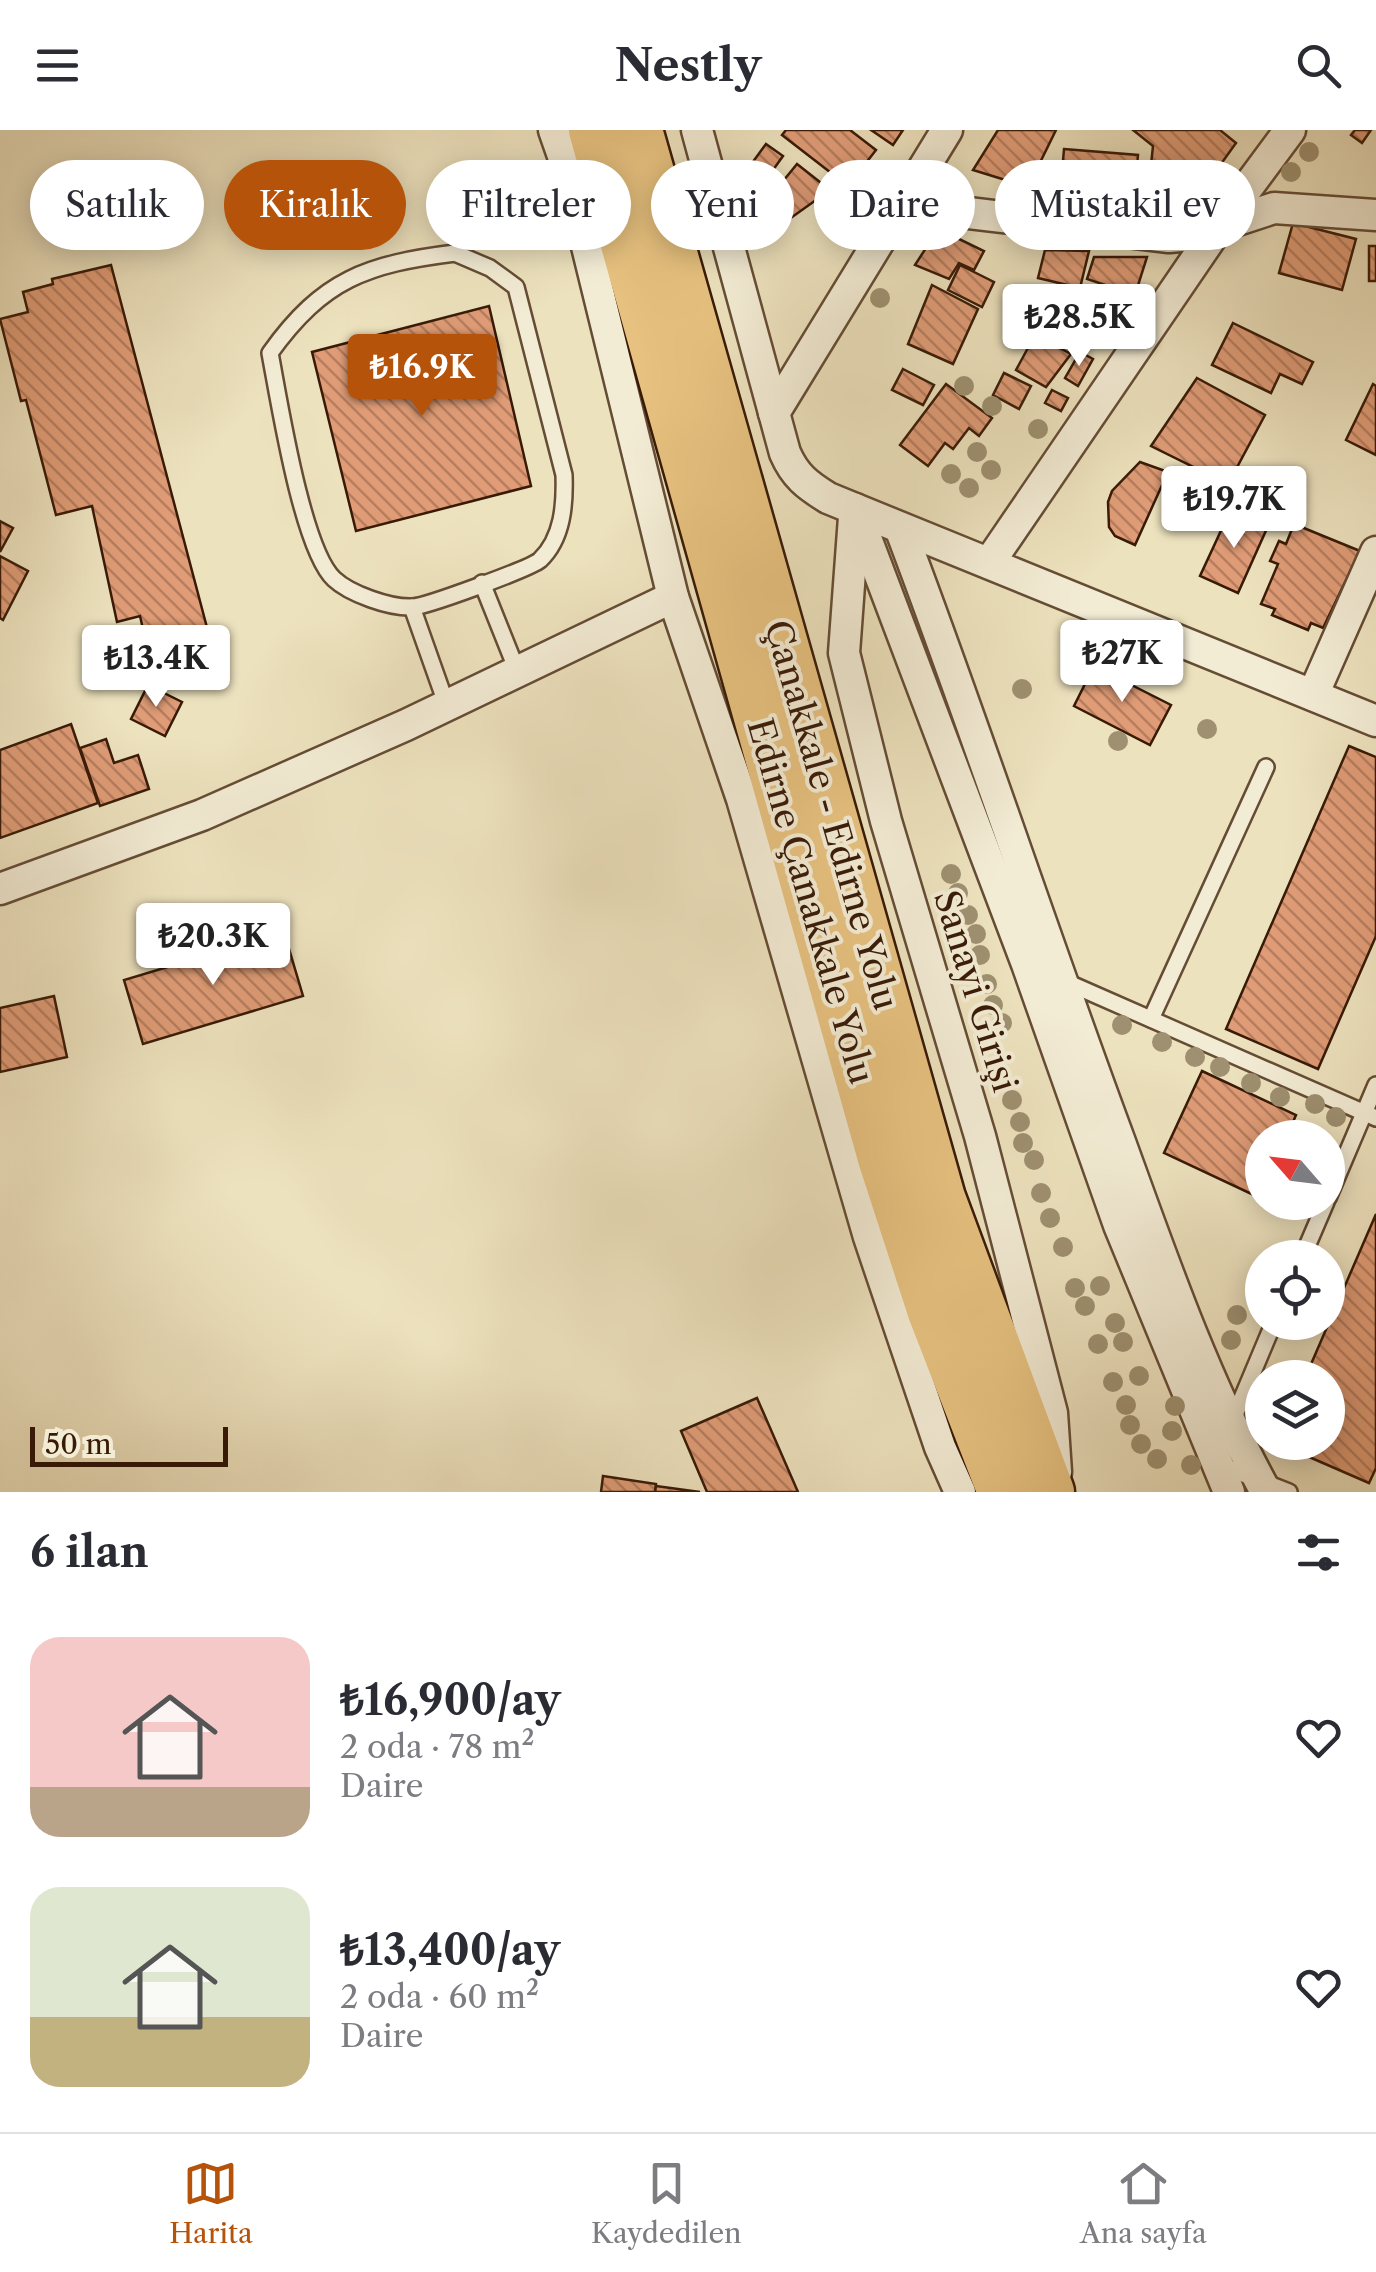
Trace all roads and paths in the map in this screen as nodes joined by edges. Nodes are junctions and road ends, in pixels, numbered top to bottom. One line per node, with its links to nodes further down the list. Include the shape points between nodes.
1 (554, 130): 19 (street)
2 (594, 130): 38 (highway, Edirne Çanakkale Yolu, via 883,1158 933,1312)
3 (636, 130): 39 (highway, Çanakkale - Edirne Yolu, via 940,1198)
4 (697, 130): 13 (street)
5 (947, 130): 7 (street)
6 (1290, 130): 8 (street)
7 (929, 160)
8 (1255, 178)
9 (1255, 214): 10 (street, via 1274,208)
10 (1376, 215)
11 (874, 250): 13 (street)
12 (1204, 250): 17 (street)
13 (774, 413): 14 (street, via 794,473)
14 (855, 509): 15 (street); 27 (street); 40 (street, Sanayi Girişi, via 844,653 1052,1413)
15 (900, 528): 17 (street); 28 (street)
16 (1376, 552): 22 (street)
17 (990, 563): 22 (street)
18 (482, 583): 20 (lane); 20 (lane, via 540,560 560,529 564,475 516,287 455,253 414,258 326,289 270,353 300,504 332,578); 21 (lane)
19 (673, 598): 21 (street); 37 (street, via 742,799 870,1237)
20 (412, 608): 23 (lane)
21 (518, 673): 23 (street)
22 (1313, 695): 24 (street)
23 (447, 706): 26 (street, via 202,814)
24 (1376, 721)
25 (1266, 768): 29 (lane)
26 (0, 889)
27 (1027, 964): 28 (lane); 35 (street, via 1119,1225)
28 (1061, 980): 29 (lane); 34 (street)
29 (1152, 1019): 31 (lane)
30 (1376, 1085): 31 (lane)
31 (1370, 1115): 32 (lane)
32 (1345, 1164)
33 (1266, 1340): 34 (lane)
34 (1230, 1425): 35 (lane); 36 (street)
35 (1214, 1462): 36 (lane); 41 (street)
36 (1263, 1486): 42 (lane)
37 (960, 1492)
38 (1003, 1492)
39 (1049, 1492)
40 (1057, 1492)
41 (1229, 1492)
42 (1289, 1492)

